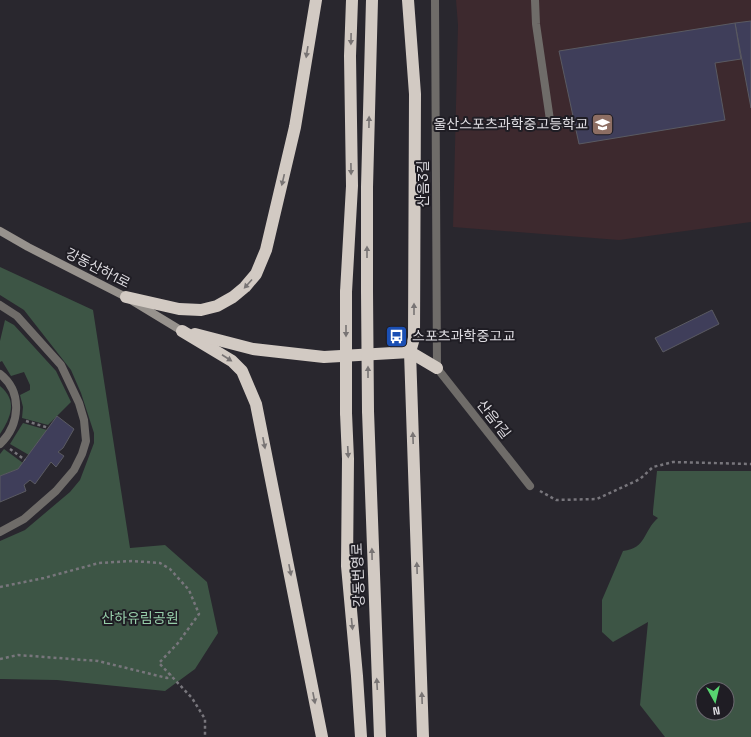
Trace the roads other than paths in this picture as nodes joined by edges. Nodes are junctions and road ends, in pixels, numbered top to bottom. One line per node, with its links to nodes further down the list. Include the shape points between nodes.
1 (316, 0): 9 (highway, one-way to 9, via 295,127 266,250 256,274 233,297 217,306 201,310 179,309)
2 (352, 0): 19 (highway, 강동번영로, one-way to 19, bridge, via 352,186 346,292 347,566)
3 (372, 0): 20 (highway, 강동번영로, one-way to 3, bridge, via 368,411 367,187)
4 (408, 0): 12 (highway, one-way to 4, via 414,338 415,94)
5 (435, 0): 13 (street, 산음3길)
6 (535, 0): 7 (street, via 550,120 554,126)
7 (569, 124)
8 (0, 231): 9 (street, 강동산하1로)
9 (126, 297): 11 (street, 강동산하1로)
10 (0, 305): 17 (street, via 17,316 61,365 79,403 86,441 74,470 56,491 24,519)
11 (182, 331): 12 (highway, via 253,348 324,357); 18 (highway, one-way to 18, via 232,360 242,371 256,404)
12 (410, 352): 13 (highway); 21 (highway, one-way to 12)
13 (437, 368): 16 (street, 산음1길)
14 (0, 374): 15 (street, via 8,380 15,394 16,418 13,428)
15 (1, 443)
16 (530, 486)
17 (0, 532)
18 (322, 737)
19 (361, 737)
20 (380, 737)
21 (422, 737)

